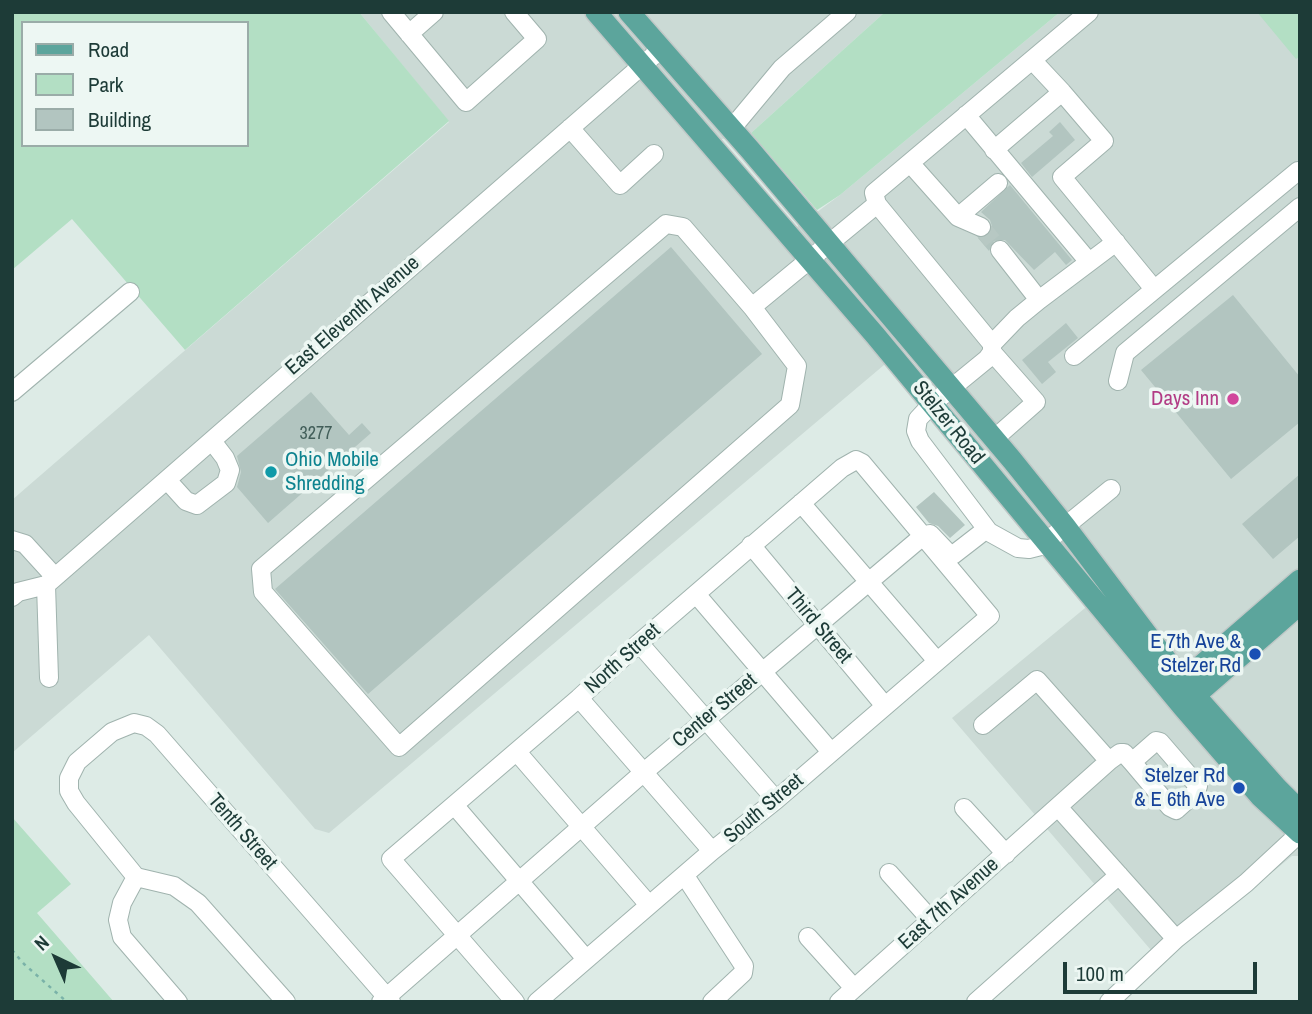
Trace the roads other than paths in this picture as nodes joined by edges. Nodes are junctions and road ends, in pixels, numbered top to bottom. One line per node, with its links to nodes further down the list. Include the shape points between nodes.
1 (391, 12): 8 (street)
2 (434, 12): 8 (street)
3 (514, 12): 8 (street, via 537,39 466,102)
4 (596, 12): 11 (main road, Stelzer Road)
5 (629, 12): 9 (main road, Stelzer Road)
6 (847, 12): 15 (street, via 782,68)
7 (1088, 12): 10 (street)
8 (409, 34)
9 (662, 49): 11 (street, East Eleventh Avenue); 15 (main road, Stelzer Road)
10 (1032, 60): 12 (street); 13 (street)
11 (643, 65): 14 (street, East Eleventh Avenue); 28 (main road, Stelzer Road)
12 (1062, 92): 16 (street); 25 (street, via 1104,141 1062,177)
13 (966, 116): 16 (street); 18 (street)
14 (570, 128): 17 (street, via 620,185); 41 (street, East Eleventh Avenue)
15 (732, 128): 26 (main road, Stelzer Road)
16 (994, 150): 29 (street)
17 (654, 154)
18 (910, 163): 21 (street, via 874,193); 23 (street)
19 (1298, 171): 30 (street)
20 (998, 184): 23 (street)
21 (877, 204): 26 (street); 34 (street)
22 (1300, 207): 36 (street, via 1125,353)
23 (958, 217): 24 (street)
24 (981, 227)
25 (1116, 242): 29 (street); 30 (street)
26 (830, 243): 28 (street); 37 (main road, Stelzer Road)
27 (1000, 250): 32 (street)
28 (810, 260): 33 (street); 39 (main road, Stelzer Road)
29 (1089, 262): 32 (street)
30 (1154, 289): 35 (street)
31 (130, 292): 38 (street)
32 (1039, 300): 34 (street)
33 (752, 307): 33 (street, via 797,366 790,405 399,747 263,592 261,569 666,223 683,227)
34 (992, 348): 37 (street, via 987,359); 40 (street, via 1036,402)
35 (1074, 356)
36 (1118, 381)
37 (952, 388): 39 (street); 40 (main road, Stelzer Road)
38 (12, 393)
39 (932, 404): 46 (street, via 918,419 920,441); 49 (main road, Stelzer Road)
40 (994, 439): 45 (main road, Stelzer Road)
41 (212, 440): 42 (street, East Eleventh Avenue); 42 (street, via 229,470 226,483 197,505 186,501)
42 (167, 480): 52 (street, East Eleventh Avenue)
43 (1111, 489): 45 (street)
44 (801, 503): 47 (street, North Street, via 856,460); 50 (street, North Street); 53 (street)
45 (1065, 526): 49 (street); 60 (main road, Stelzer Road)
46 (989, 532): 47 (street, via 979,534 953,555 930,534); 49 (street, via 1017,548)
47 (923, 536): 53 (street, Center Street); 61 (street, South Street, via 990,616)
48 (12, 540): 52 (street, via 24,544)
49 (1045, 542): 64 (main road, Stelzer Road)
50 (751, 545): 54 (street, North Street); 57 (street, Third Street)
51 (1300, 580): 58 (main road)
52 (51, 581): 55 (street); 63 (street)
53 (870, 582): 57 (street, Center Street); 61 (street)
54 (696, 594): 59 (street, North Street); 62 (street)
55 (12, 597)
56 (1300, 604): 64 (main road)
57 (817, 626): 62 (street, Center Street); 66 (street, Third Street)
58 (1239, 633): 60 (main road, via 1211,653 1188,660 1172,659); 64 (main road)
59 (639, 643): 65 (street, North Street); 67 (street)
60 (1155, 647): 64 (main road, Stelzer Road)
61 (937, 661): 66 (street, South Street)
62 (762, 671): 67 (street, Center Street); 70 (street)
63 (49, 678)
64 (1183, 694): 78 (main road, Stelzer Road); 80 (main road, Stelzer Road, via 1260,796)
65 (579, 698): 69 (street, North Street); 73 (street)
66 (885, 706): 70 (street, South Street)
67 (706, 719): 73 (street, Center Street); 74 (street)
68 (983, 725): 71 (street, via 1037,680)
69 (517, 752): 75 (street, North Street); 79 (street)
70 (831, 752): 74 (street, South Street)
71 (1109, 761): 72 (street, via 1124,753); 76 (street, East 7th Avenue)
72 (1132, 762)
73 (644, 772): 79 (street, Center Street); 81 (street)
74 (776, 800): 81 (street, South Street)
75 (455, 806): 87 (street); 90 (street, North Street, via 391,859)
76 (1058, 807): 82 (street, East 7th Avenue); 84 (street)
77 (964, 808): 82 (street)
78 (1300, 811)
79 (581, 826): 87 (street, Center Street); 88 (street)
80 (1300, 833): 92 (street)
81 (712, 851): 85 (street, South Street)
82 (1006, 854): 89 (street, East 7th Avenue)
83 (889, 873): 89 (street)
84 (1119, 875): 92 (street); 102 (street)
85 (685, 876): 88 (street, South Street); 100 (street, via 744,966 743,974)
86 (136, 877): 95 (street, Tenth Street, via 69,791 77,762 112,732 134,723 157,734); 96 (street, via 118,920 122,937); 97 (street, via 174,886 198,903)
87 (519, 880): 90 (street, Center Street); 93 (street)
88 (649, 905): 93 (street, South Street)
89 (931, 920): 94 (street, East 7th Avenue)
90 (456, 936): 95 (street, Center Street); 98 (street)
91 (808, 937): 94 (street)
92 (1176, 939): 103 (street)
93 (586, 959): 99 (street, South Street)
94 (854, 988): 101 (street, East 7th Avenue)
95 (386, 1000)
96 (178, 1002)
97 (286, 1002)
98 (515, 1002)
99 (537, 1002)
100 (712, 1002)
101 (839, 1002)
102 (976, 1002)
103 (1109, 1002)

